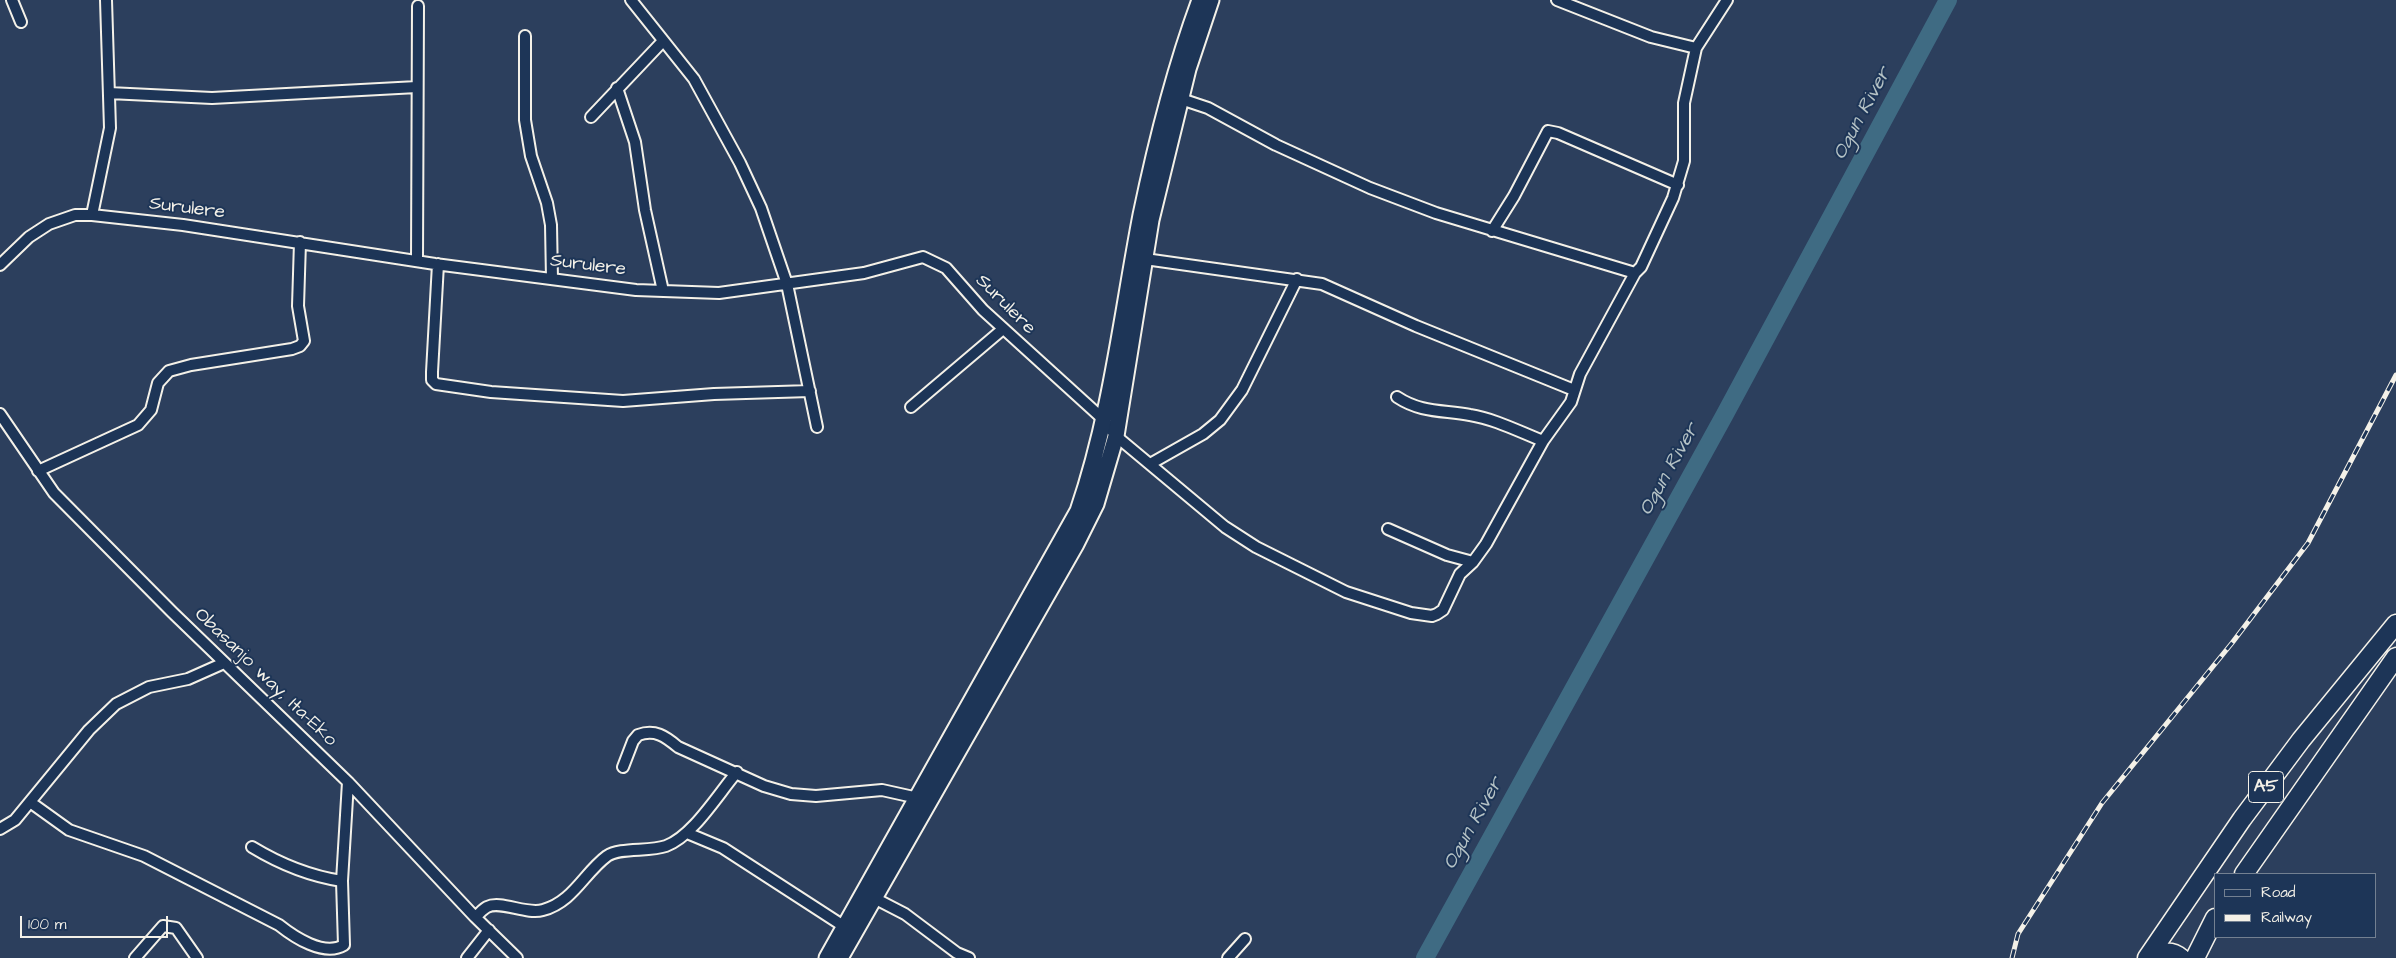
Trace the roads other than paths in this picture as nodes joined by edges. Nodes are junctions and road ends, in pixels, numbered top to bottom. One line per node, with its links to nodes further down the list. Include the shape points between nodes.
1 (12, 0): 9 (street)
2 (106, 0): 15 (street)
3 (631, 0): 11 (street)
4 (1200, 0): 37 (main road, via 1179,61 1154,155)
5 (1211, 0): 16 (main road)
6 (1557, 0): 12 (street, via 1651,37)
7 (1727, 0): 12 (street)
8 (418, 6): 13 (street)
9 (21, 22)
10 (525, 36): 27 (street, via 525,120 531,156 551,224)
11 (663, 41): 14 (street); 29 (street, via 694,79 740,163 761,208)
12 (1696, 48): 18 (street, Surulere, via 1684,103 1684,162)
13 (417, 87): 15 (street, via 212,98); 23 (street)
14 (617, 88): 17 (street); 30 (street, via 635,142 644,210)
15 (109, 93): 19 (street, via 110,128)
16 (1181, 99): 20 (street, via 1208,108 1276,145 1370,188); 22 (main road, via 1151,220)
17 (591, 116)
18 (1678, 185): 20 (street, via 1548,131); 26 (street, Surulere, via 1641,267)
19 (92, 215): 21 (street, Surulere); 25 (street, Surulere, via 75,215 49,224 29,237)
20 (1492, 230): 26 (street)
21 (300, 242): 23 (street, Surulere); 42 (street, via 298,306 304,341 300,346 168,372 158,383 151,410 138,425)
22 (1145, 259): 28 (street); 39 (main road)
23 (416, 260): 24 (street, Surulere)
24 (438, 264): 27 (street, Surulere); 33 (street, via 432,372 432,380 436,384 490,392 623,402 714,394)
25 (0, 265)
26 (1635, 273): 32 (street, Surulere)
27 (552, 279): 30 (street, Surulere)
28 (1297, 279): 32 (street, via 1335,288 1416,326); 41 (street, via 1242,390 1220,420 1203,434)
29 (787, 284): 30 (street, Surulere, via 719,293); 31 (street, Surulere, via 864,274 923,258 946,268); 33 (street)
30 (663, 291)
31 (1003, 328): 35 (street); 37 (street, Surulere)
32 (1574, 390): 40 (street, Surulere, via 1571,402)
33 (810, 391): 38 (street)
34 (1397, 397): 40 (street, via 1423,410 1471,415)
35 (911, 407)
36 (0, 414): 42 (street, Obasanjo way, Ita-Eko)
37 (1104, 419): 39 (street, Surulere); 51 (main road, via 1078,511)
38 (817, 427)
39 (1116, 436): 41 (street, Surulere); 58 (main road, via 1096,504 1076,544)
40 (1543, 441): 44 (street, Surulere)
41 (1150, 464): 44 (street, Surulere, via 1225,527 1256,547 1346,592 1411,613 1432,616 1443,610 1460,574)
42 (38, 471): 47 (street, Obasanjo way, Ita-Eko, via 54,493)
43 (1388, 528): 44 (street)
44 (1473, 562)
45 (2396, 624): 72 (highway, A5, via 2242,819)
46 (2396, 657): 56 (highway, A5)
47 (224, 663): 50 (street, Obasanjo way, Ita-Eko); 52 (street, via 188,679 149,687 116,704 88,730)
48 (623, 767): 49 (street, via 638,734 654,732 678,747)
49 (737, 772): 51 (street, via 764,786 791,794 816,796 882,790); 54 (street)
50 (348, 782): 57 (street); 59 (street, Obasanjo way, Ita-Eko)
51 (918, 798): 61 (main road)
52 (30, 802): 53 (street, via 15,820); 57 (street, via 68,830 144,856 279,925 296,938 318,946 339,948 344,945)
53 (0, 829)
54 (687, 833): 59 (street, via 665,846 609,854 582,883 554,906 523,910 497,905 487,907); 61 (street, via 724,848)
55 (252, 847): 57 (street, via 298,871)
56 (2245, 873)
57 (342, 882)
58 (874, 898): 64 (main road); 70 (street, via 905,914 957,953)
59 (475, 917): 62 (street, Obasanjo way, Ita-Eko)
60 (2214, 920): 74 (highway)
61 (845, 927): 69 (main road)
62 (489, 930): 67 (street); 68 (street, Obasanjo way, Ita-Eko)
63 (1245, 940): 71 (street)
64 (846, 956)
65 (194, 957): 66 (street, via 176,928 163,926)
66 (135, 958)
67 (467, 958)
68 (517, 958)
69 (827, 958)
70 (969, 958)
71 (1228, 958)
72 (2148, 958): 73 (highway, A5, via 2168,952)
73 (2181, 958)
74 (2195, 958)

